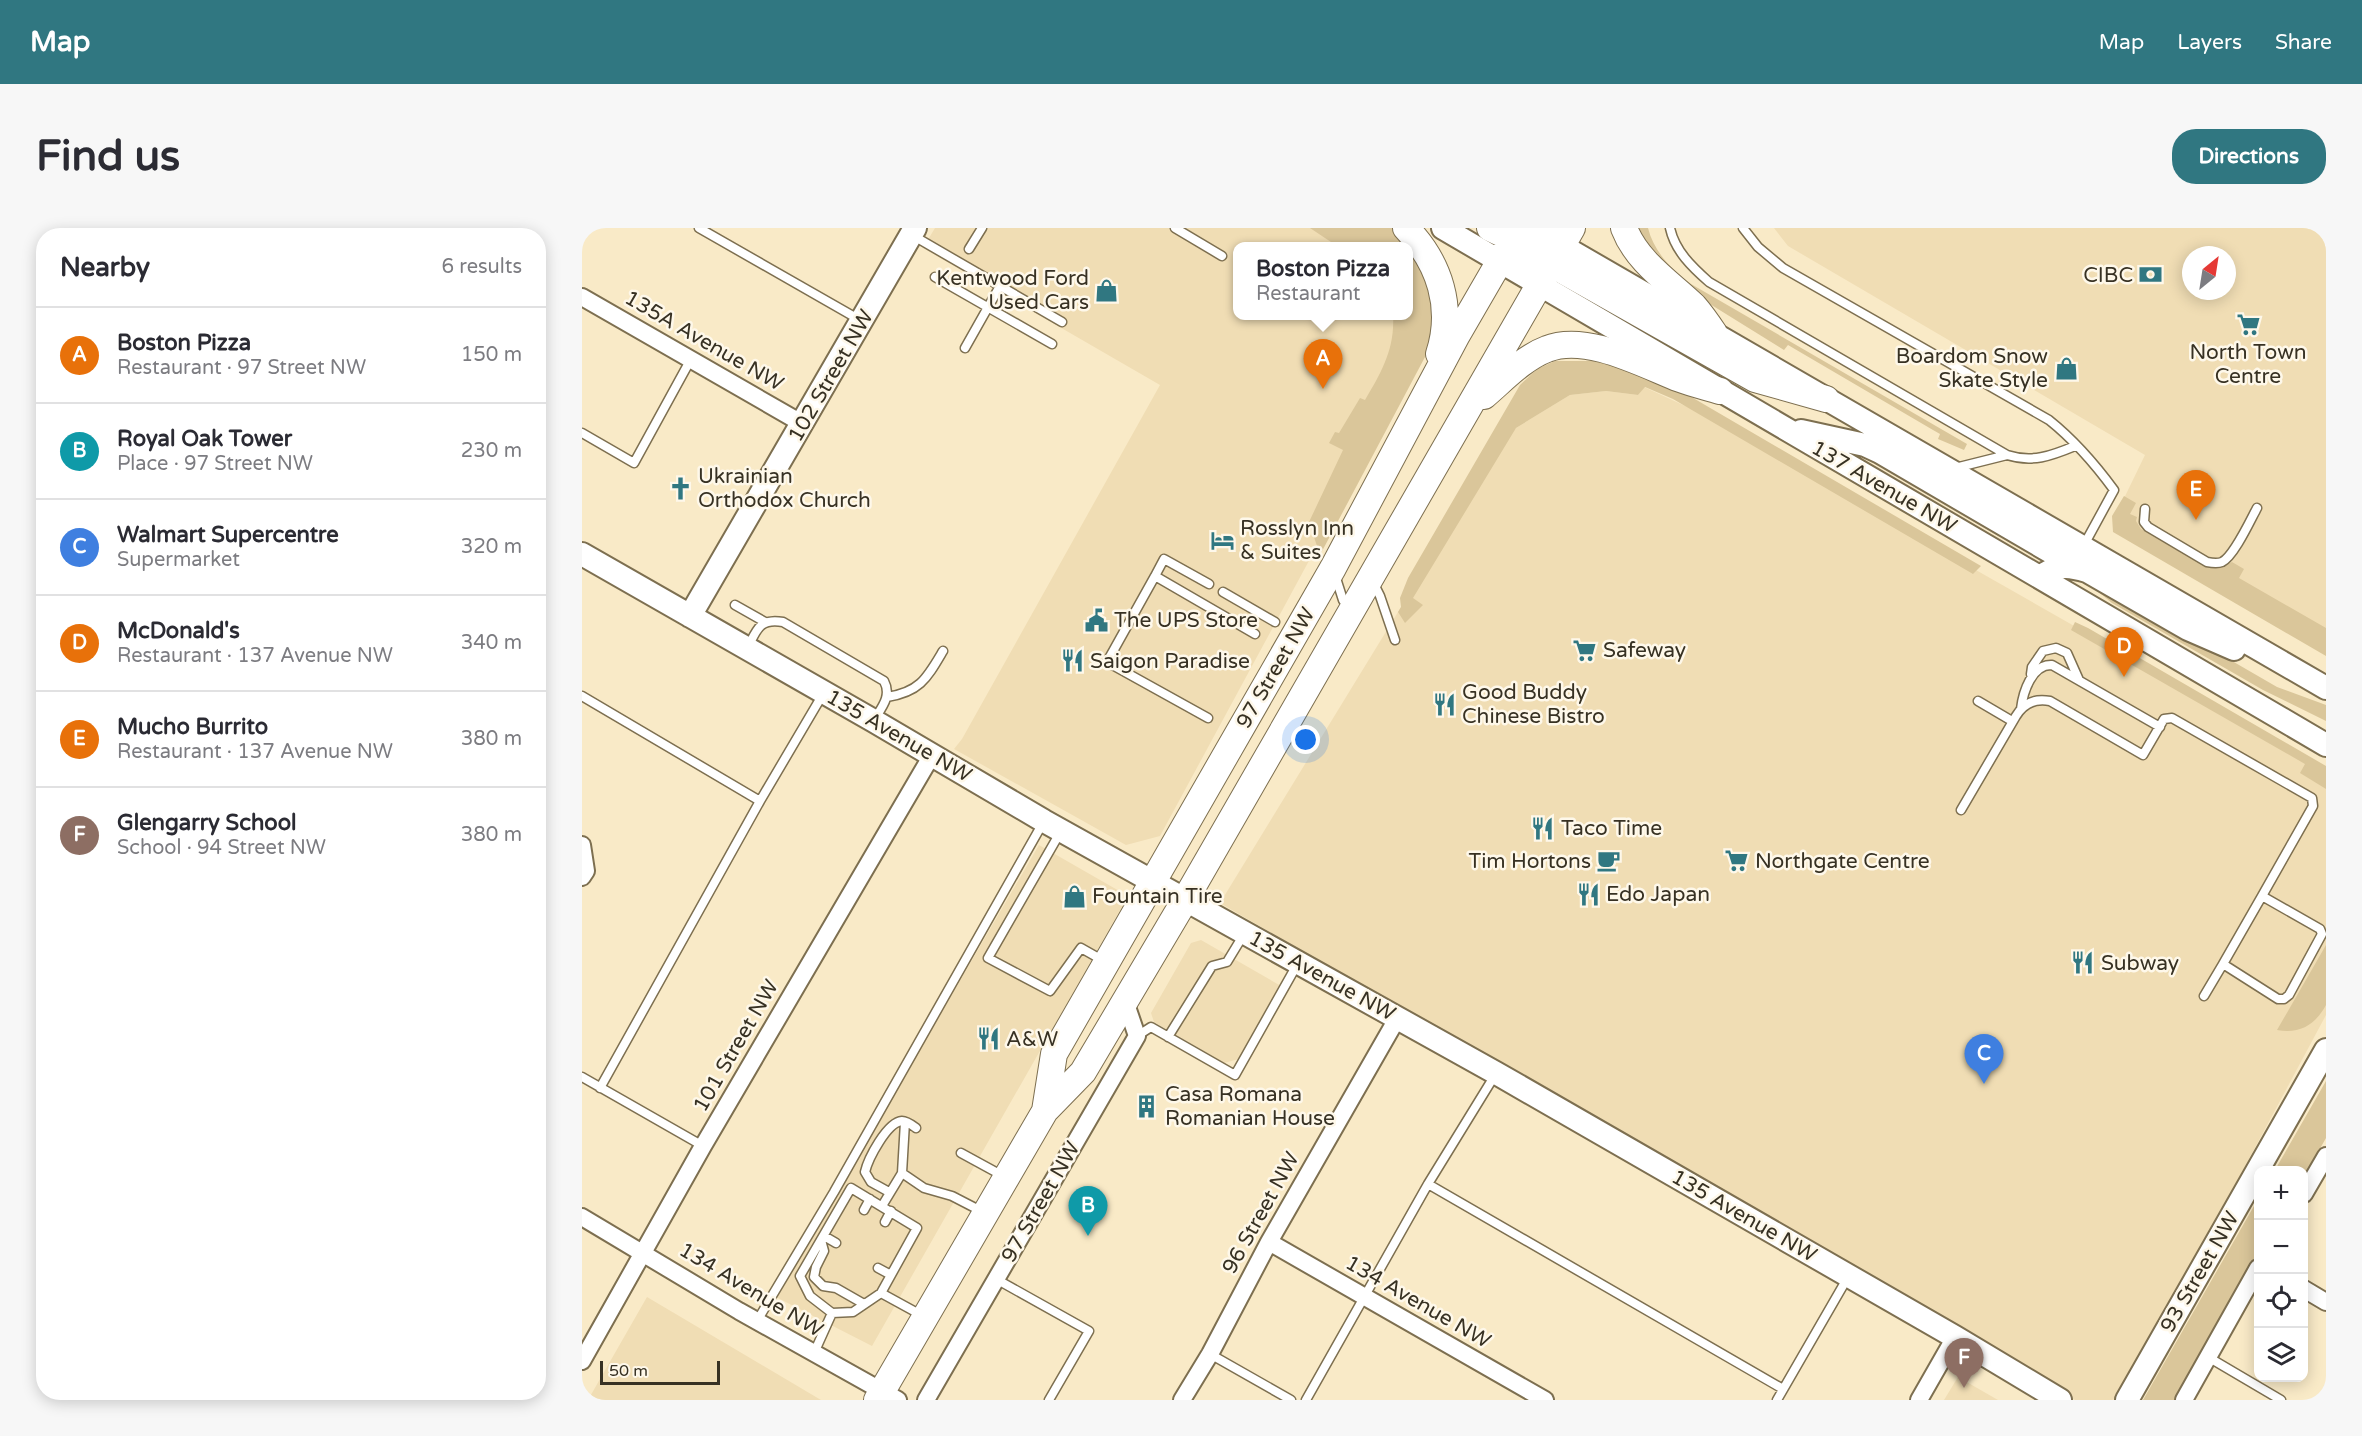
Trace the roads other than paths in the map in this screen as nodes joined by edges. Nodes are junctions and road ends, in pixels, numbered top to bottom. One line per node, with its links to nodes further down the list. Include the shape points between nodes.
1 (699, 228): 17 (lane)
2 (981, 228): 11 (lane)
3 (1175, 228): 12 (lane)
4 (1406, 228): 24 (main road, via 1427,254 1439,277 1446,304 1443,343)
5 (1443, 228): 10 (street, 137 Avenue NW)
6 (1624, 228): 19 (main road, via 1655,273 1695,307)
7 (1670, 228): 31 (lane, via 1677,249 1709,282)
8 (1743, 228): 30 (lane, via 1783,268 2049,420)
9 (913, 231): 14 (lane); 17 (street, 102 Street NW)
10 (1535, 245): 19 (street, 137 Avenue NW); 23 (street, 137 Avenue NW); 24 (main road, 97 Street NW); 25 (main road, via 1755,379); 26 (main road, 97 Street NW)
11 (969, 249)
12 (1222, 256)
13 (936, 277): 16 (lane)
14 (1000, 286): 16 (lane); 18 (lane)
15 (582, 297): 22 (street, 135A Avenue NW)
16 (988, 307): 20 (lane); 21 (lane)
17 (862, 321): 27 (street, 102 Street NW)
18 (1062, 322)
19 (1714, 333): 25 (street, 137 Avenue NW)
20 (1052, 344)
21 (965, 348)
22 (691, 359): 27 (street, 135A Avenue NW); 29 (lane, via 634,463)
23 (1720, 391): 26 (main road, via 1646,363 1568,344 1546,349 1518,367); 28 (street, 137 Avenue NW)
24 (1427, 392): 37 (main road, 97 Street NW)
25 (1826, 399): 32 (street, 137 Avenue NW)
26 (1468, 410): 39 (main road, 97 Street NW)
27 (803, 424): 45 (street, 102 Street NW)
28 (1779, 426): 35 (street, via 1865,445 2051,552 2067,554); 40 (street, 137 Avenue NW)
29 (582, 433)
30 (2075, 447): 31 (lane, via 2037,459); 35 (lane, via 2097,466 2114,490)
31 (2007, 455): 32 (lane)
32 (1946, 470): 35 (street, 137 Avenue NW)
33 (2257, 508): 34 (lane, via 2232,551 2222,562 2214,564 2148,527 2144,522)
34 (2145, 509)
35 (2083, 548): 54 (street, 137 Avenue NW)
36 (582, 554): 45 (street, 135 Avenue NW)
37 (1333, 568): 44 (lane, via 1342,600); 71 (main road, 97 Street NW)
38 (1155, 576): 41 (lane, via 1164,559); 48 (lane); 60 (lane, via 1107,662)
39 (1371, 578): 44 (main road, 97 Street NW); 49 (lane)
40 (2039, 578): 54 (street, via 2055,567 2087,571 2188,629); 64 (street, 137 Avenue NW)
41 (1209, 584)
42 (1223, 592): 47 (lane)
43 (735, 605): 46 (lane)
44 (1352, 611): 73 (main road, 97 Street NW)
45 (690, 616): 50 (street, 135 Avenue NW)
46 (765, 622): 50 (lane); 57 (lane, via 783,622 884,681)
47 (1275, 622)
48 (1255, 634)
49 (1395, 640)
50 (747, 649): 55 (street, 135 Avenue NW)
51 (943, 651): 57 (lane, via 927,680 902,695)
52 (2030, 680): 53 (lane, via 2045,664); 53 (lane, via 2039,655 2049,648 2067,653); 59 (lane)
53 (2079, 680): 63 (lane)
54 (2326, 689)
55 (824, 693): 61 (street, 135 Avenue NW); 66 (lane)
56 (582, 696): 66 (lane)
57 (887, 698): 61 (lane)
58 (1978, 702): 62 (lane)
59 (2021, 709): 62 (lane); 63 (lane, via 2035,701 2050,701 2143,755)
60 (1208, 718)
61 (874, 721): 65 (street, 135 Avenue NW)
62 (2012, 721): 67 (lane)
63 (2160, 727): 72 (lane, via 2164,719 2172,718 2312,798 2313,806)
64 (2326, 745)
65 (932, 755): 68 (street, 135 Avenue NW); 90 (street, 101 Street NW)
66 (760, 801): 86 (lane)
67 (1961, 810)
68 (1052, 826): 71 (street, 135 Avenue NW); 75 (lane, via 988,958 1050,992 1081,948); 121 (lane)
69 (582, 845): 70 (street, via 586,871)
70 (582, 877)
71 (1154, 883): 73 (street, 135 Avenue NW); 75 (main road, 97 Street NW)
72 (2262, 896): 77 (lane); 77 (lane, via 2320,929 2322,934 2289,995 2278,999)
73 (1185, 900): 74 (street, 135 Avenue NW); 79 (main road, 97 Street NW)
74 (1244, 933): 76 (street, 135 Avenue NW); 82 (lane, via 1227,962 1212,966)
75 (1107, 963): 87 (main road, 97 Street NW, via 1054,1054)
76 (1299, 963): 80 (street, 135 Avenue NW); 82 (lane, via 1235,1076)
77 (2223, 964): 78 (lane)
78 (2204, 996)
79 (1125, 1001): 81 (street); 87 (main road, 97 Street NW, via 1083,1072)
80 (1398, 1017): 84 (street, 135 Avenue NW); 106 (street, 96 Street NW)
81 (1137, 1036): 82 (lane, via 1151,1027); 113 (street, 97 Street NW)
82 (1168, 1037)
83 (2326, 1050): 138 (street, 93 Street NW)
84 (1496, 1073): 95 (lane); 112 (street, 135 Avenue NW)
85 (582, 1077): 86 (lane)
86 (600, 1088): 90 (lane)
87 (1045, 1111): 94 (main road, 97 Street NW)
88 (905, 1122): 89 (lane); 93 (lane); 97 (lane, via 891,1127 868,1160 865,1172 871,1182)
89 (916, 1128)
90 (703, 1146): 108 (street, 101 Street NW)
91 (961, 1153): 94 (lane)
92 (2324, 1165): 96 (street)
93 (902, 1173): 97 (lane); 102 (lane, via 924,1188 952,1196)
94 (1006, 1178): 102 (main road, 97 Street NW)
95 (1428, 1184): 116 (lane); 127 (lane)
96 (2308, 1188)
97 (889, 1192): 99 (lane)
98 (870, 1199): 99 (lane); 100 (lane); 105 (lane, via 851,1188)
99 (882, 1206): 101 (lane)
100 (864, 1210)
101 (891, 1211): 104 (lane); 111 (lane, via 917,1228)
102 (986, 1213): 120 (main road, 97 Street NW)
103 (582, 1217): 108 (street, 134 Avenue NW)
104 (885, 1222)
105 (822, 1238): 107 (lane); 118 (lane, via 824,1251 814,1277 823,1286 836,1287); 119 (lane, via 800,1276 810,1296)
106 (1269, 1242): 116 (street, 134 Avenue NW); 124 (street, 96 Street NW)
107 (836, 1243)
108 (644, 1253): 121 (street, 134 Avenue NW); 126 (street, 101 Street NW)
109 (878, 1268): 111 (lane)
110 (2255, 1274): 125 (street)
111 (891, 1275): 115 (lane)
112 (1849, 1276): 122 (street, 135 Avenue NW); 127 (lane)
113 (996, 1279): 129 (street, 97 Street NW); 130 (lane, via 1089,1331)
114 (2308, 1291): 117 (street)
115 (881, 1293): 118 (lane); 120 (lane)
116 (1366, 1298): 133 (lane); 134 (street, 134 Avenue NW)
117 (2326, 1302)
118 (864, 1304): 119 (lane, via 853,1312)
119 (832, 1313): 123 (lane)
120 (925, 1317): 128 (main road, 97 Street NW)
121 (757, 1321): 123 (street, 134 Avenue NW)
122 (1955, 1337): 136 (street); 137 (street, 135 Avenue NW)
123 (814, 1354): 128 (street, 134 Avenue NW)
124 (1210, 1354): 131 (street, 96 Street NW); 132 (lane)
125 (2207, 1357): 139 (street); 140 (lane)
126 (582, 1361)
127 (1783, 1389): 135 (lane)
128 (886, 1397)
129 (927, 1400)
130 (1049, 1400)
131 (1182, 1400)
132 (1291, 1400)
133 (1306, 1400)
134 (1545, 1400)
135 (1777, 1400)
136 (1919, 1400)
137 (2060, 1400)
138 (2127, 1400)
139 (2184, 1400)
140 (2281, 1400)

